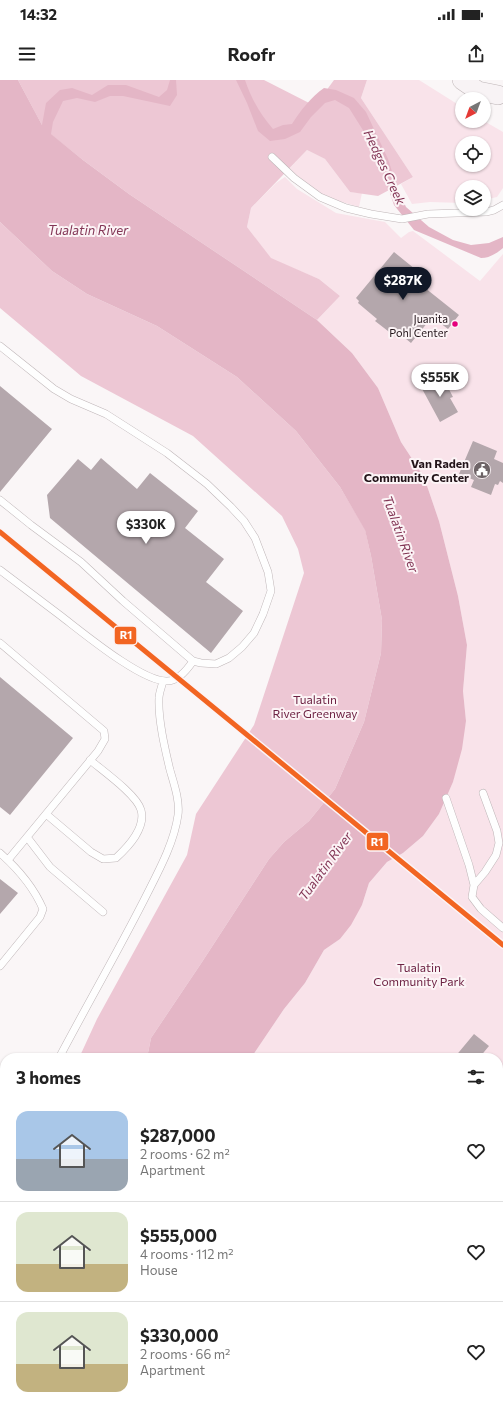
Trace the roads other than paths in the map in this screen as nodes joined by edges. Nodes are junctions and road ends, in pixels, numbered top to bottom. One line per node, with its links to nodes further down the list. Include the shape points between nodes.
1 (462, 80): 2 (main road, via 478,92)
2 (497, 91)
3 (272, 157): 4 (lane, via 294,178 320,197 346,208 371,214 402,219 428,214 486,212)
4 (503, 205)
5 (0, 346): 9 (lane, via 54,389 70,399 106,414 167,452 231,507 255,538 268,572 271,591 254,633 229,658 216,664)
6 (0, 500): 9 (lane, via 81,562)
7 (0, 570): 10 (lane, via 109,653 151,678)
8 (0, 642): 11 (lane, via 104,731 105,738)
9 (193, 661): 10 (lane, via 178,677)
10 (163, 681): 22 (lane, via 159,698 161,726 178,814 174,832 161,866 135,918)
11 (90, 760): 14 (lane); 14 (lane, via 129,792 141,810 141,825 128,847 116,858 103,859)
12 (483, 793): 18 (lane, via 499,843 496,855)
13 (446, 798): 18 (lane)
14 (46, 814): 15 (lane)
15 (28, 837): 17 (lane); 19 (lane, via 50,867)
16 (0, 853): 17 (lane)
17 (8, 860): 21 (lane, via 37,896 42,909 40,917)
18 (474, 885): 20 (lane, via 472,897)
19 (103, 912)
20 (503, 928)
21 (0, 966)
22 (62, 1053)

